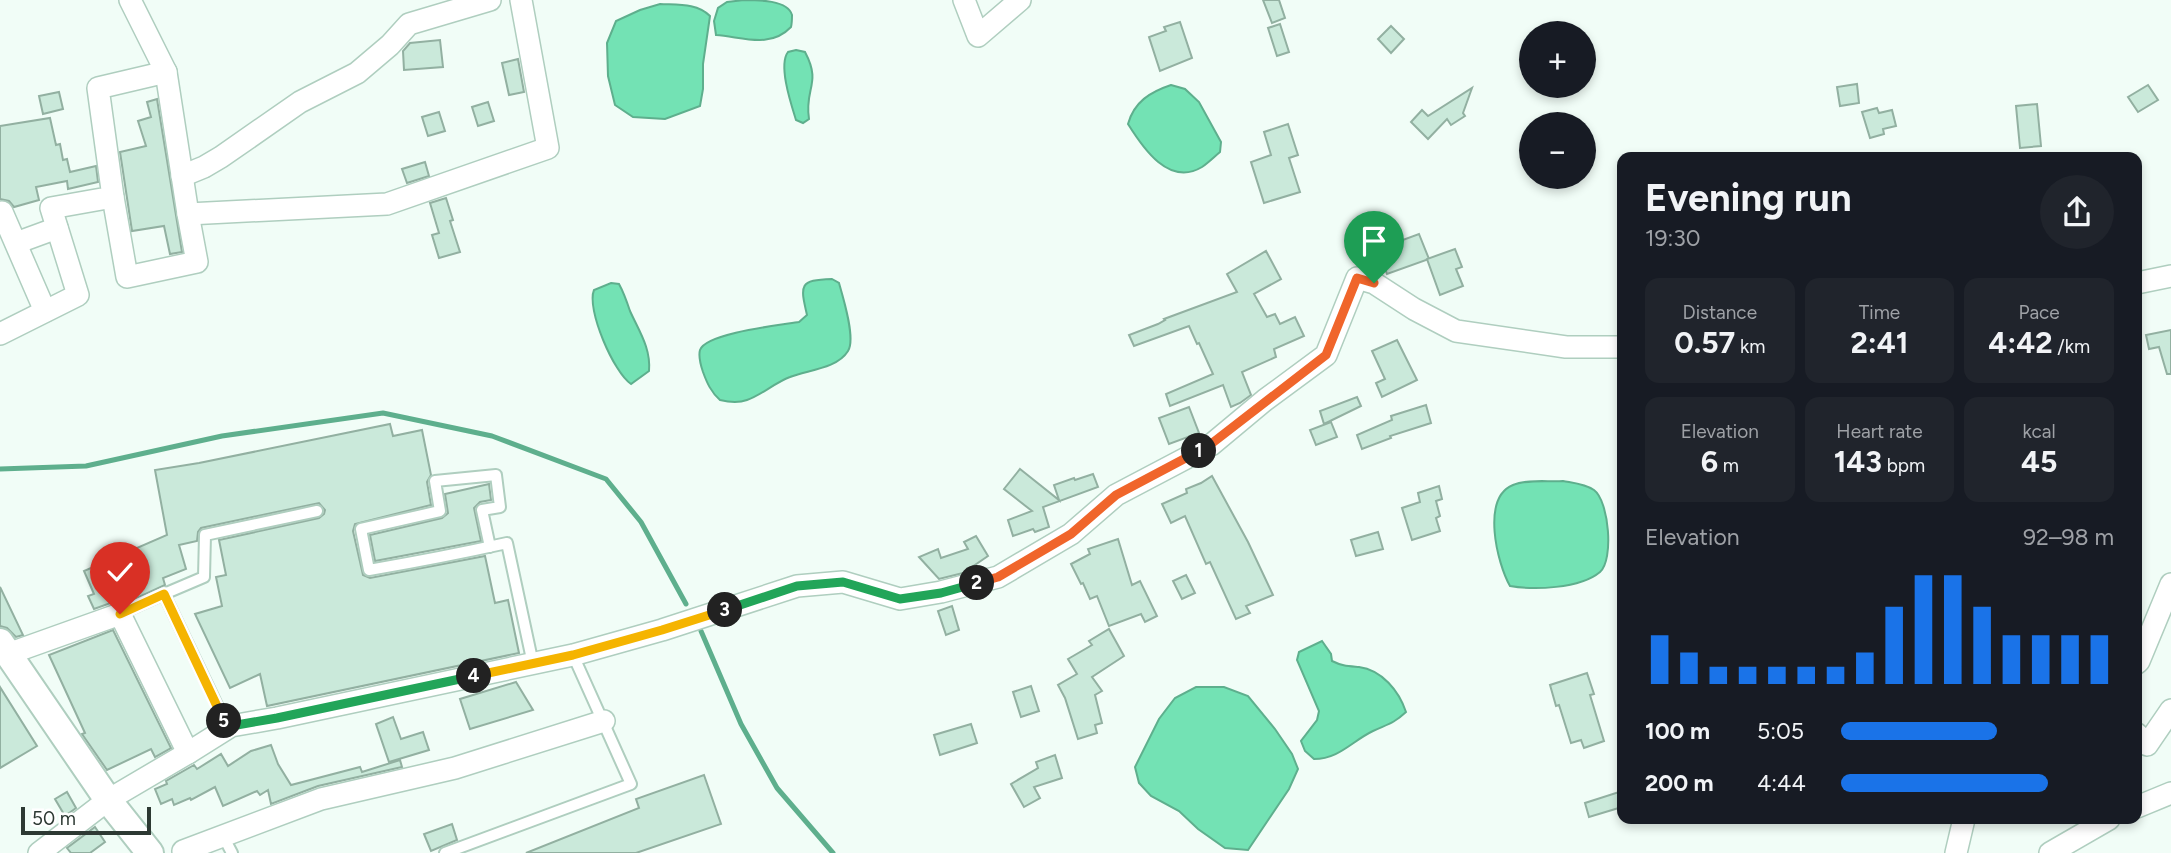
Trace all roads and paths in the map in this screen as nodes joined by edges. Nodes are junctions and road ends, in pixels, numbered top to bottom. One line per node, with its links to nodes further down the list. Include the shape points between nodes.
1 (130, 0): 6 (street)
2 (490, 0): 7 (street, via 409,24 357,73 300,102 221,157)
3 (521, 0): 10 (street, via 548,148 387,204)
4 (964, 0): 5 (street, via 978,36)
5 (1020, 0)
6 (166, 72): 7 (street); 8 (street, via 98,89)
7 (182, 176): 10 (street)
8 (113, 197): 10 (street, via 127,277 197,262); 11 (street, via 51,208)
9 (0, 213): 12 (street)
10 (188, 214)
11 (57, 228): 12 (street); 15 (street, via 78,295)
12 (16, 243): 15 (street)
13 (2171, 276): 14 (street)
14 (2142, 282)
15 (45, 311): 16 (street)
16 (2, 330)
17 (1617, 347): 25 (street, via 1566,347 1456,331 1374,283 1357,278 1326,355 1211,444 1116,495 1071,534 998,577 900,599 843,582 797,586)
18 (317, 511): 21 (lane, via 205,535 204,577)
19 (490, 547): 19 (lane, via 369,570 361,529 440,511 435,481 496,475 500,507 482,510); 26 (lane, via 508,543)
20 (2171, 584): 24 (street)
21 (164, 594): 22 (lane); 29 (lane)
22 (120, 614): 23 (street); 31 (street)
23 (4, 648): 33 (street)
24 (2142, 654)
25 (573, 655): 26 (street); 28 (lane)
26 (533, 664): 29 (street)
27 (2171, 710): 30 (street, via 2147,745)
28 (604, 721): 37 (street, via 455,768 321,799); 41 (lane, via 632,783)
29 (228, 728): 31 (street)
30 (2142, 740)
31 (188, 753): 33 (street)
32 (2171, 793): 34 (street)
33 (108, 800): 39 (street); 40 (street)
34 (2142, 805)
35 (1963, 824): 42 (street)
36 (2100, 824): 43 (street)
37 (227, 845): 38 (street)
38 (183, 852)
39 (39, 853)
40 (150, 853)
41 (445, 853)
42 (1956, 853)
43 (2050, 853)

